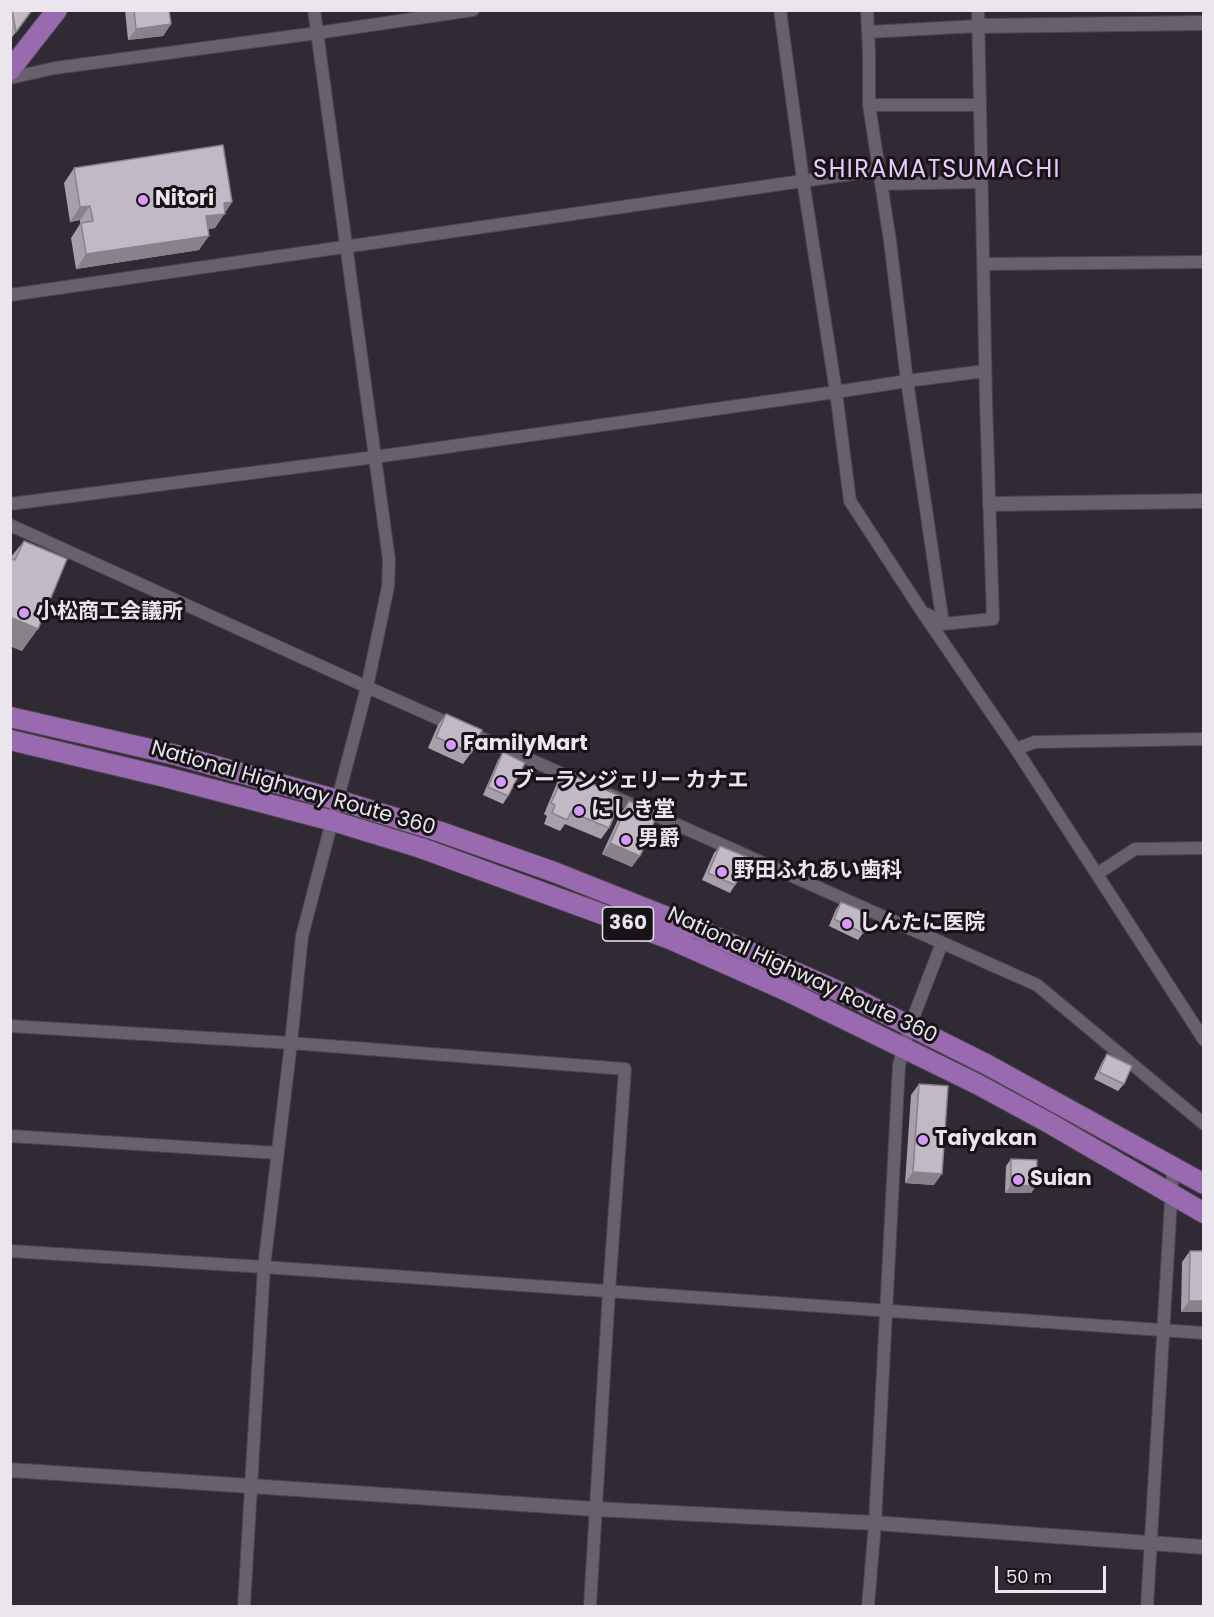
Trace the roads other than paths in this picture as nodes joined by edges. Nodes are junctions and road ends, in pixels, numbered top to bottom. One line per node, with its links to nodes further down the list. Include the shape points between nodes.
1 (57, 10): 11 (highway)
2 (314, 10): 9 (street)
3 (473, 10): 9 (street)
4 (780, 10): 16 (street)
5 (867, 10): 10 (street)
6 (978, 10): 8 (street)
7 (1203, 23): 8 (street)
8 (978, 26): 10 (street); 14 (street)
9 (317, 33): 12 (street, via 55,68); 19 (street)
10 (868, 33): 13 (street)
11 (10, 70)
12 (10, 78)
13 (869, 105): 14 (street); 15 (street)
14 (980, 105): 17 (street)
15 (879, 170): 16 (street); 18 (street)
16 (803, 180): 19 (street); 25 (street)
17 (981, 182): 18 (street); 21 (street)
18 (881, 184): 24 (street)
19 (347, 247): 22 (street); 26 (street)
20 (1203, 262): 21 (street)
21 (984, 264): 23 (street)
22 (10, 295)
23 (986, 371): 24 (street); 29 (street)
24 (907, 381): 25 (street); 32 (street)
25 (837, 392): 26 (street); 31 (street, via 850,501)
26 (375, 457): 28 (street); 33 (street, via 389,560 388,587)
27 (1203, 501): 29 (street)
28 (10, 504)
29 (990, 504): 32 (street, via 993,619)
30 (10, 525): 33 (street)
31 (921, 610): 32 (street); 37 (street)
32 (943, 624)
33 (367, 687): 38 (street); 42 (street)
34 (10, 717): 38 (highway, National Highway Route 360 / 360, via 176,755)
35 (1203, 739): 37 (street, via 1035,742)
36 (10, 740): 39 (highway, National Highway Route 360 / 360)
37 (1016, 749): 41 (street)
38 (338, 800): 39 (street); 44 (highway, National Highway Route 360 / 360, via 554,872 700,930)
39 (333, 821): 46 (street, via 302,936); 47 (highway, National Highway Route 360 / 360, via 421,848 670,939)
40 (1203, 848): 41 (street, via 1135,849)
41 (1097, 874): 45 (street)
42 (942, 943): 44 (street); 48 (street, via 1037,985)
43 (10, 1026): 46 (street)
44 (910, 1026): 47 (street); 51 (highway, National Highway Route 360 / 360)
45 (1203, 1040)
46 (291, 1043): 50 (street); 57 (street, via 625,1069)
47 (903, 1047): 53 (highway, National Highway Route 360 / 360, via 1049,1123); 58 (street)
48 (1203, 1124)
49 (10, 1136): 50 (street)
50 (278, 1153): 56 (street)
51 (1173, 1167): 52 (highway, National Highway Route 360 / 360); 53 (street)
52 (1203, 1184)
53 (1171, 1194): 54 (highway, National Highway Route 360 / 360); 59 (street)
54 (1203, 1213)
55 (10, 1251): 56 (street)
56 (264, 1267): 57 (street); 62 (street)
57 (609, 1291): 58 (street); 63 (street)
58 (887, 1311): 59 (street); 64 (street)
59 (1162, 1331): 60 (street); 65 (street)
60 (1203, 1333)
61 (10, 1470): 62 (street)
62 (251, 1486): 63 (street); 67 (street)
63 (595, 1509): 64 (street); 68 (street)
64 (875, 1523): 65 (street); 69 (street)
65 (1150, 1542): 66 (street); 70 (street)
66 (1203, 1546)
67 (244, 1606)
68 (590, 1606)
69 (868, 1606)
70 (1147, 1606)

